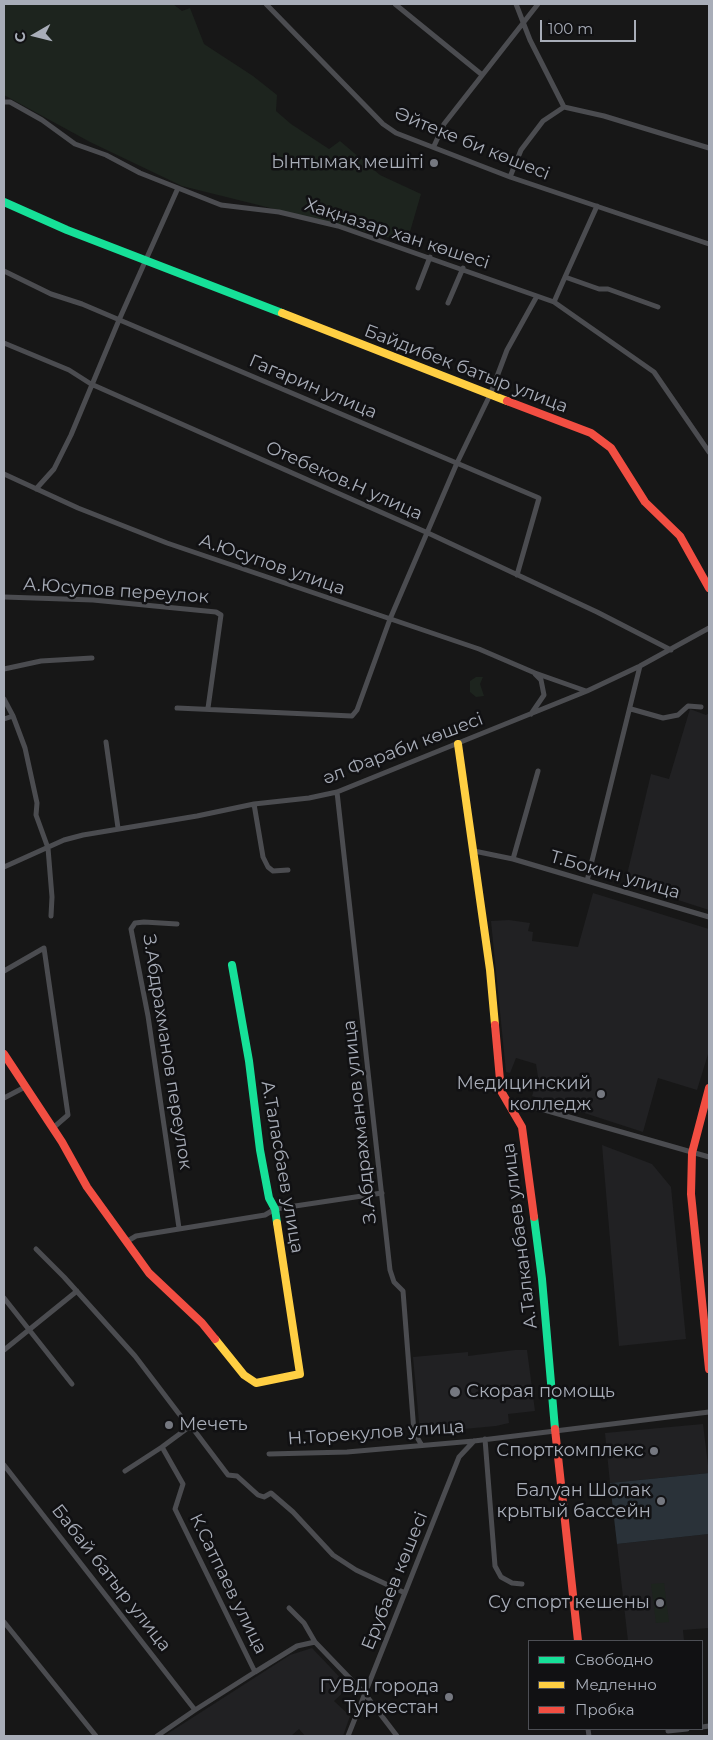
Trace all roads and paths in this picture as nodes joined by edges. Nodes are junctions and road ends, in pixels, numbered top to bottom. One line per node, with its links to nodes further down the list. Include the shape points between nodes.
1 (266, 4): 9 (street, Әйтеке би көшесі, via 383,124 396,133)
2 (395, 4): 6 (street)
3 (516, 4): 5 (street)
4 (538, 4): 5 (street)
5 (524, 22): 6 (street); 8 (street)
6 (481, 74): 9 (street, via 444,124)
7 (4, 102): 12 (street, Хақназар хан көшесі, via 10,102 42,120 75,144)
8 (564, 107): 10 (street); 11 (street, via 543,121 521,150)
9 (434, 146): 11 (street, Әйтеке би көшесі)
10 (709, 148)
11 (510, 177): 14 (street, Әйтеке би көшесі)
12 (178, 188): 16 (street, Хақназар хан көшесі, via 221,205 279,212 338,226); 17 (street)
13 (4, 202): 17 (street, Байдибек батыр улица)
14 (598, 206): 15 (street, Әйтеке би көшесі); 20 (street)
15 (709, 244)
16 (430, 257): 18 (street, Хақназар хан көшесі); 21 (street)
17 (147, 260): 26 (street); 29 (street, Байдибек батыр улица)
18 (463, 268): 22 (street, Хақназар хан көшесі); 24 (street)
19 (4, 271): 26 (street, Гагарин улица, via 51,294)
20 (565, 277): 23 (street); 25 (street)
21 (418, 288)
22 (537, 296): 23 (street, Хақназар хан көшесі); 29 (street, via 507,350)
23 (554, 302): 31 (street, Хақназар хан көшесі, via 654,372)
24 (448, 304)
25 (658, 307)
26 (119, 320): 28 (street); 32 (street, Гагарин улица)
27 (4, 343): 28 (street, Отебеков.Н улица, via 69,370)
28 (92, 384): 34 (street, via 54,469); 35 (street, Отебеков.Н улица)
29 (490, 395): 32 (street); 37 (street, Байдибек батыр улица, via 601,439 645,502 680,536)
30 (709, 438): 31 (street)
31 (708, 449)
32 (458, 463): 35 (street); 36 (street, Гагарин улица, via 539,498)
33 (4, 474): 34 (street, А.Юсупов улица)
34 (36, 489): 39 (street, А.Юсупов улица, via 167,543)
35 (428, 534): 36 (street, Отебеков.Н улица); 39 (street)
36 (517, 575): 41 (street, Отебеков.Н улица)
37 (709, 588)
38 (4, 597): 50 (street, А.Юсупов переулок, via 93,600 216,612 221,616)
39 (390, 619): 45 (street, А.Юсупов улица, via 478,649); 50 (street, via 352,716)
40 (709, 628): 41 (street, әл Фараби көшесі)
41 (671, 650): 43 (street, әл Фараби көшесі)
42 (92, 658): 44 (street, via 40,661)
43 (640, 666): 46 (street, әл Фараби көшесі); 51 (street)
44 (4, 669)
45 (535, 673): 46 (street, А.Юсупов улица); 52 (street, via 541,680 544,695)
46 (586, 691): 52 (street, әл Фараби көшесі)
47 (4, 699): 53 (street)
48 (701, 707): 51 (street, via 688,706 678,715 663,718)
49 (177, 708): 50 (street)
50 (208, 708)
51 (631, 709): 66 (street)
52 (531, 714): 56 (street, әл Фараби көшесі)
53 (13, 716): 54 (street); 61 (street, via 25,748 37,803 36,815)
54 (4, 719)
55 (106, 742): 60 (street)
56 (458, 744): 58 (street, әл Фараби көшесі); 62 (street, А.Талканбаев улица)
57 (538, 772): 63 (street)
58 (337, 792): 59 (street, әл Фараби көшесі); 80 (street, З.Абдрахманов улица)
59 (254, 804): 60 (street, әл Фараби көшесі); 65 (street, via 268,867 273,871)
60 (118, 828): 61 (street, әл Фараби көшесі, via 64,840)
61 (48, 848): 64 (street, әл Фараби көшесі); 67 (street)
62 (474, 851): 63 (street, Т.Бокин улица); 76 (street, А.Талканбаев улица, via 490,970 501,1091)
63 (513, 860): 66 (street, Т.Бокин улица)
64 (4, 867)
65 (288, 870)
66 (587, 882): 68 (street, Т.Бокин улица)
67 (51, 916)
68 (709, 917)
69 (177, 924): 82 (street, З.Абдрахманов переулок, via 144,922 135,924 131,929 146,1006)
70 (232, 965): 81 (street, А.Таласбаев улица, via 260,1150)
71 (4, 971): 77 (street, via 44,948 68,1115)
72 (4, 1054): 73 (street)
73 (25, 1086): 75 (street); 77 (street)
74 (709, 1091): 78 (street)
75 (4, 1098)
76 (511, 1108): 78 (street, via 527,1105); 93 (street, А.Талканбаев улица, via 522,1127 542,1278)
77 (53, 1128): 83 (street, via 87,1187)
78 (692, 1153): 79 (street); 89 (street, via 691,1194)
79 (709, 1157)
80 (382, 1193): 81 (street); 96 (street, З.Абдрахманов улица, via 390,1270 394,1282 403,1291 414,1432)
81 (275, 1209): 82 (street, via 265,1215); 83 (street, А.Таласбаев улица, via 300,1374 264,1383 256,1383 244,1375 202,1323 149,1273)
82 (179, 1228): 83 (street, via 136,1236)
83 (126, 1242)
84 (36, 1249): 85 (street)
85 (77, 1291): 87 (street); 92 (street, via 135,1356)
86 (4, 1298): 87 (street)
87 (29, 1329): 88 (street); 90 (street)
88 (4, 1350)
89 (709, 1369)
90 (72, 1384)
91 (709, 1412): 93 (street, Н.Торекулов улица)
92 (189, 1427): 97 (street); 102 (street, via 228,1475 237,1476 258,1495 264,1497 271,1493 333,1554 356,1570)
93 (555, 1431): 94 (street, Н.Торекулов улица); 105 (street, А.Талканбаев улица)
94 (485, 1440): 95 (street, Н.Торекулов улица); 101 (street, Н.Торекулов улица, via 495,1566 501,1577)
95 (474, 1441): 96 (street, Н.Торекулов улица); 102 (street, Ерубаев көшесі, via 459,1457)
96 (421, 1444): 98 (street, Н.Торекулов улица, via 346,1452)
97 (162, 1448): 100 (street); 107 (street, К.Сатпаев улица, via 183,1484 176,1509)
98 (269, 1454)
99 (4, 1465): 109 (street, Бабай батыр улица)
100 (125, 1471)
101 (522, 1584)
102 (405, 1593): 108 (street, Ерубаев көшесі)
103 (289, 1608): 106 (street, via 304,1623)
104 (4, 1622): 112 (street)
105 (578, 1640)
106 (315, 1642): 107 (street, К.Сатпаев улица, via 297,1646); 108 (street)
107 (256, 1672): 109 (street)
108 (365, 1694): 114 (street, Ерубаев көшесі); 115 (street)
109 (195, 1710): 113 (street)
110 (678, 1730): 111 (street)
111 (668, 1731)
112 (96, 1736)
113 (157, 1736)
114 (348, 1736)
115 (397, 1736)

